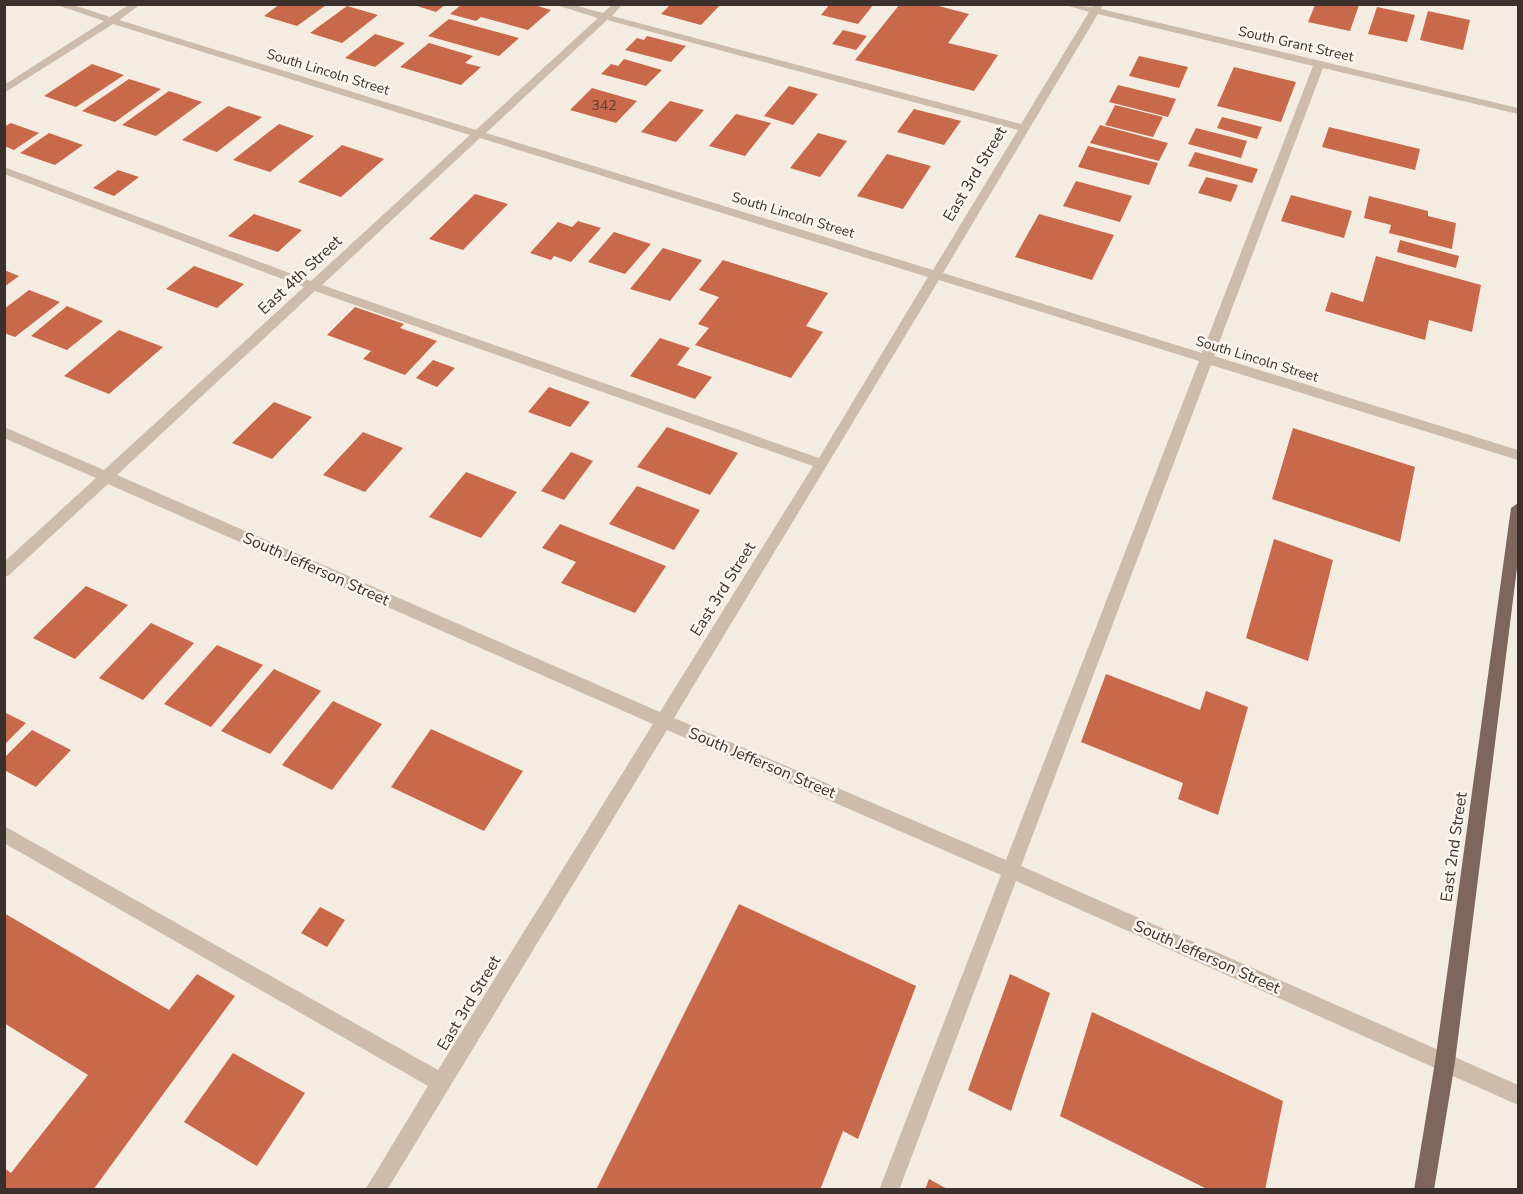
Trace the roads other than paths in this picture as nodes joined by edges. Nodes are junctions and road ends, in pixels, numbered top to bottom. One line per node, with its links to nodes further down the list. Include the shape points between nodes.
1 (58, 4): 8 (street, South Lincoln Street)
2 (138, 4): 8 (street)
3 (557, 4): 7 (street)
4 (619, 4): 7 (street, East 4th Street)
5 (1066, 4): 6 (street, South Grant Street)
6 (1096, 8): 9 (street, South Grant Street); 12 (street, East 3rd Street)
7 (605, 17): 12 (street); 13 (street, East 4th Street)
8 (112, 21): 10 (street); 13 (street, South Lincoln Street)
9 (1319, 64): 11 (street, South Grant Street); 17 (street)
10 (4, 90)
11 (1518, 111)
12 (1023, 128): 15 (street, East 3rd Street)
13 (477, 134): 15 (street, South Lincoln Street); 16 (street, East 4th Street)
14 (4, 170): 16 (street)
15 (935, 275): 17 (street, South Lincoln Street); 20 (street, East 3rd Street)
16 (312, 286): 20 (street); 21 (street, East 4th Street)
17 (1207, 359): 19 (street, South Lincoln Street); 26 (street)
18 (4, 432): 21 (street, South Jefferson Street)
19 (1518, 455)
20 (822, 464): 24 (street, East 3rd Street)
21 (106, 477): 23 (street, East 4th Street); 24 (street, South Jefferson Street)
22 (1518, 508): 27 (main road, East 2nd Street)
23 (4, 571)
24 (663, 721): 26 (street, South Jefferson Street); 28 (street, East 3rd Street)
25 (4, 834): 28 (street)
26 (1012, 871): 27 (street, South Jefferson Street); 31 (street)
27 (1445, 1062): 29 (street, South Jefferson Street); 32 (main road, East 2nd Street)
28 (441, 1083): 30 (street, East 3rd Street)
29 (1518, 1095)
30 (375, 1190)
31 (889, 1190)
32 (1424, 1190)

